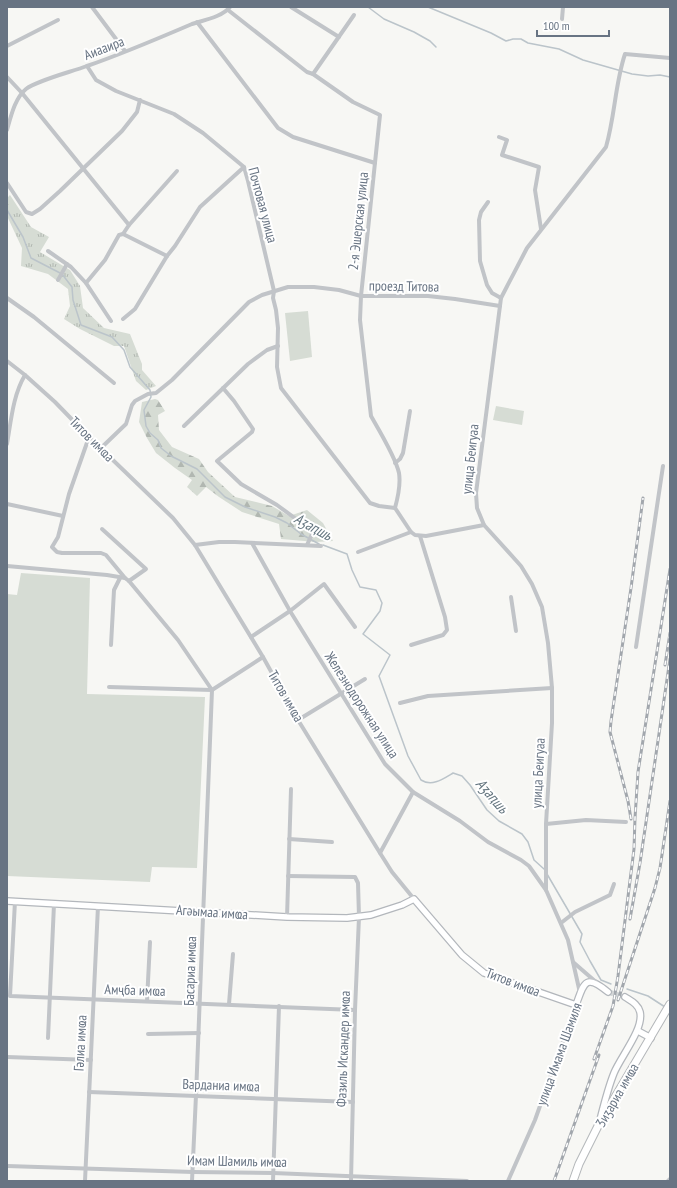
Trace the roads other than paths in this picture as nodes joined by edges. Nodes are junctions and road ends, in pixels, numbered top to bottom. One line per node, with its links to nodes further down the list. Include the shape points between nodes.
1 (92, 7): 11 (street)
2 (291, 7): 9 (street)
3 (563, 7): 6 (street)
4 (229, 9): 8 (street, Аиааира); 14 (street, 2-я Эшерская улица, via 307,72)
5 (354, 15): 9 (street)
6 (562, 19)
7 (58, 20): 10 (street)
8 (197, 22): 11 (street, Аиааира); 20 (street, via 278,128 293,137)
9 (339, 37): 14 (street)
10 (7, 46)
11 (125, 51): 13 (street, Аиааира)
12 (670, 58): 27 (street, улица Беигуаа, via 625,54 606,147)
13 (87, 66): 16 (street, Аиааира, via 34,84); 17 (street, Почтовая улица, via 96,80)
14 (314, 74): 20 (street, 2-я Эшерская улица, via 353,102 380,115)
15 (7, 77): 16 (street)
16 (22, 93): 18 (street); 22 (street)
17 (140, 100): 21 (street, Почтовая улица, via 191,124); 22 (street, via 137,112 131,120)
18 (7, 130)
19 (499, 137): 27 (street, via 506,140 502,156 539,167 535,190)
20 (375, 163): 35 (street, 2-я Эшерская улица)
21 (244, 166): 30 (street, via 200,207); 34 (street, Почтовая улица)
22 (83, 170): 24 (street, via 32,214 26,212); 26 (street)
23 (177, 171): 26 (street)
24 (7, 183)
25 (488, 202): 37 (street, via 479,220 480,260 487,285 492,293)
26 (129, 225): 28 (street)
27 (541, 229): 37 (street, улица Беигуаа, via 527,248)
28 (123, 234): 30 (street); 33 (street, via 119,235 105,260)
29 (48, 251): 31 (street)
30 (167, 256): 39 (street, via 136,309)
31 (67, 264): 32 (street); 33 (street)
32 (58, 280)
33 (86, 283): 40 (street)
34 (274, 291): 35 (street, проезд Титова, via 288,286 314,287); 41 (street, Почтовая улица); 50 (street, проезд Титова, via 249,302 172,380 156,393 135,401 126,424)
35 (361, 296): 38 (street, проезд Титова, via 428,296); 51 (street, 2-я Эшерская улица, via 360,320 371,416)
36 (7, 298): 44 (street)
37 (501, 298): 38 (street, улица Беигуаа)
38 (500, 306): 56 (street, улица Беигуаа, via 476,493 477,508)
39 (123, 319)
40 (111, 321)
41 (278, 346): 45 (street, via 267,350 248,364); 54 (street, Почтовая улица, via 277,366 281,388 370,503)
42 (7, 361): 43 (street, Титов имҩа)
43 (25, 375): 48 (street, Титов имҩа); 49 (street, via 17,394)
44 (114, 383)
45 (223, 388): 47 (street); 61 (street, via 253,429 217,461 241,484 277,505 311,530)
46 (410, 411): 51 (street, via 403,453)
47 (184, 426)
48 (89, 436): 50 (street, Титов имҩа); 55 (street)
49 (7, 444)
50 (101, 448): 62 (street, Титов имҩа, via 173,518)
51 (395, 463): 54 (street, 2-я Эшерская улица, via 400,482)
52 (663, 466): 75 (street)
53 (7, 504): 55 (street)
54 (395, 508): 58 (street)
55 (64, 516): 66 (street, via 52,547 62,553 106,555)
56 (484, 525): 59 (street); 79 (street, улица Беигуаа, via 521,566 535,590 545,621)
57 (102, 529): 67 (street, via 146,569)
58 (411, 532): 59 (street); 64 (street)
59 (420, 536): 74 (street, via 447,630 443,635)
60 (252, 543): 61 (street); 62 (street, via 219,542); 69 (street, Железнодорожная улица)
61 (308, 543): 63 (street)
62 (195, 545): 72 (street, Титов имҩа)
63 (321, 546)
64 (358, 552)
65 (7, 566): 66 (street)
66 (122, 578): 67 (street); 73 (street, via 114,590)
67 (129, 581): 80 (street, via 178,640)
68 (511, 597): 71 (street)
69 (290, 611): 70 (street, via 324,584); 72 (street); 81 (street, Железнодорожная улица)
70 (355, 627)
71 (516, 631)
72 (251, 637): 76 (street, Титов имҩа)
73 (111, 645)
74 (411, 645)
75 (636, 647)
76 (263, 657): 80 (street); 83 (street, Титов имҩа)
77 (365, 679): 81 (street)
78 (109, 687): 80 (street)
79 (552, 688): 82 (street, via 428,696); 87 (street, улица Беигуаа)
80 (212, 690): 100 (street, Басариа имҩа)
81 (341, 694): 83 (street); 85 (street, Железнодорожная улица, via 385,764)
82 (400, 703)
83 (298, 720): 90 (street, Титов имҩа)
84 (291, 788): 88 (street)
85 (413, 792): 90 (street); 94 (street, Железнодорожная улица, via 465,824 488,842 521,860 529,866)
86 (626, 822): 87 (street, via 586,820)
87 (546, 824): 92 (street, улица Беигуаа)
88 (289, 839): 89 (street); 91 (street)
89 (332, 842)
90 (380, 853): 95 (street, Титов имҩа)
91 (288, 876): 101 (street); 102 (street, Фазиль Искандер имҩа, via 355,877 358,883)
92 (546, 878): 94 (street, улица Имама Шамиля)
93 (614, 884): 103 (street, via 610,895 575,912)
94 (546, 890): 103 (street, улица Имама Шамиля)
95 (414, 899): 102 (street, Агәымаа имҩа); 116 (street, Титов имҩа, via 462,955 484,973)
96 (7, 901): 97 (street, Агәымаа имҩа)
97 (15, 901): 98 (street, Агәымаа имҩа); 110 (street, Амҷба имҩа, via 10,996)
98 (54, 904): 99 (street, Агәымаа имҩа); 110 (street)
99 (98, 906): 100 (street, Агәымаа имҩа); 112 (street, Гәлиа имҩа)
100 (203, 912): 101 (street, Агәымаа имҩа); 114 (street, Басариа имҩа)
101 (287, 917): 102 (street, Агәымаа имҩа)
102 (360, 917): 119 (street, Фазиль Искандер имҩа)
103 (561, 923): 106 (street, улица Имама Шамиля, via 568,940)
104 (150, 942): 113 (street)
105 (233, 954): 115 (street)
106 (572, 962): 107 (street); 109 (street, улица Имама Шамиля)
107 (596, 982): 108 (street); 109 (street, via 587,982 583,985)
108 (608, 992)
109 (580, 994): 116 (street, улица Имама Шамиля)
110 (50, 997): 112 (street, Амҷба имҩа); 123 (street)
111 (625, 997): 120 (street, via 635,1004 640,1012)
112 (93, 999): 113 (street, Амҷба имҩа); 126 (street, Гәлиа имҩа)
113 (147, 1001): 114 (street, Амҷба имҩа)
114 (200, 1003): 115 (street, Амҷба имҩа); 121 (street, Басариа имҩа)
115 (229, 1004): 117 (street, Амҷба имҩа)
116 (576, 1005): 142 (street, улица Имама Шамиля, via 535,1120)
117 (279, 1006): 119 (street, Амҷба имҩа); 129 (street)
118 (668, 1007): 124 (highway, Ӡиӡариа имҩа)
119 (355, 1010): 130 (street, Фазиль Искандер имҩа)
120 (638, 1030): 124 (street); 131 (street, via 615,1072)
121 (199, 1032): 122 (street); 128 (street, Басариа имҩа)
122 (148, 1034)
123 (48, 1038)
124 (651, 1038): 131 (highway, Ӡиӡариа имҩа)
125 (7, 1057): 126 (street)
126 (91, 1060): 127 (street, Гәлиа имҩа)
127 (89, 1092): 128 (street, Варданиа имҩа); 133 (street, Гәлиа имҩа)
128 (196, 1095): 129 (street, Варданиа имҩа); 134 (street, Басариа имҩа)
129 (276, 1098): 130 (street, Варданиа имҩа); 135 (street)
130 (353, 1102): 136 (street, Фазиль Искандер имҩа)
131 (598, 1126): 143 (highway, Ӡиӡариа имҩа)
132 (7, 1166): 133 (street, Имам Шамиль имҩа)
133 (86, 1169): 134 (street, Имам Шамиль имҩа); 137 (street, Гәлиа имҩа)
134 (192, 1172): 135 (street, Имам Шамиль имҩа); 138 (street, Басариа имҩа)
135 (273, 1173): 136 (street, Имам Шамиль имҩа); 139 (street)
136 (351, 1175): 140 (street, Фазиль Искандер имҩа); 141 (street, Имам Шамиль имҩа)
137 (85, 1181)
138 (192, 1181)
139 (273, 1181)
140 (351, 1181)
141 (467, 1181)
142 (508, 1181)
143 (573, 1181)

